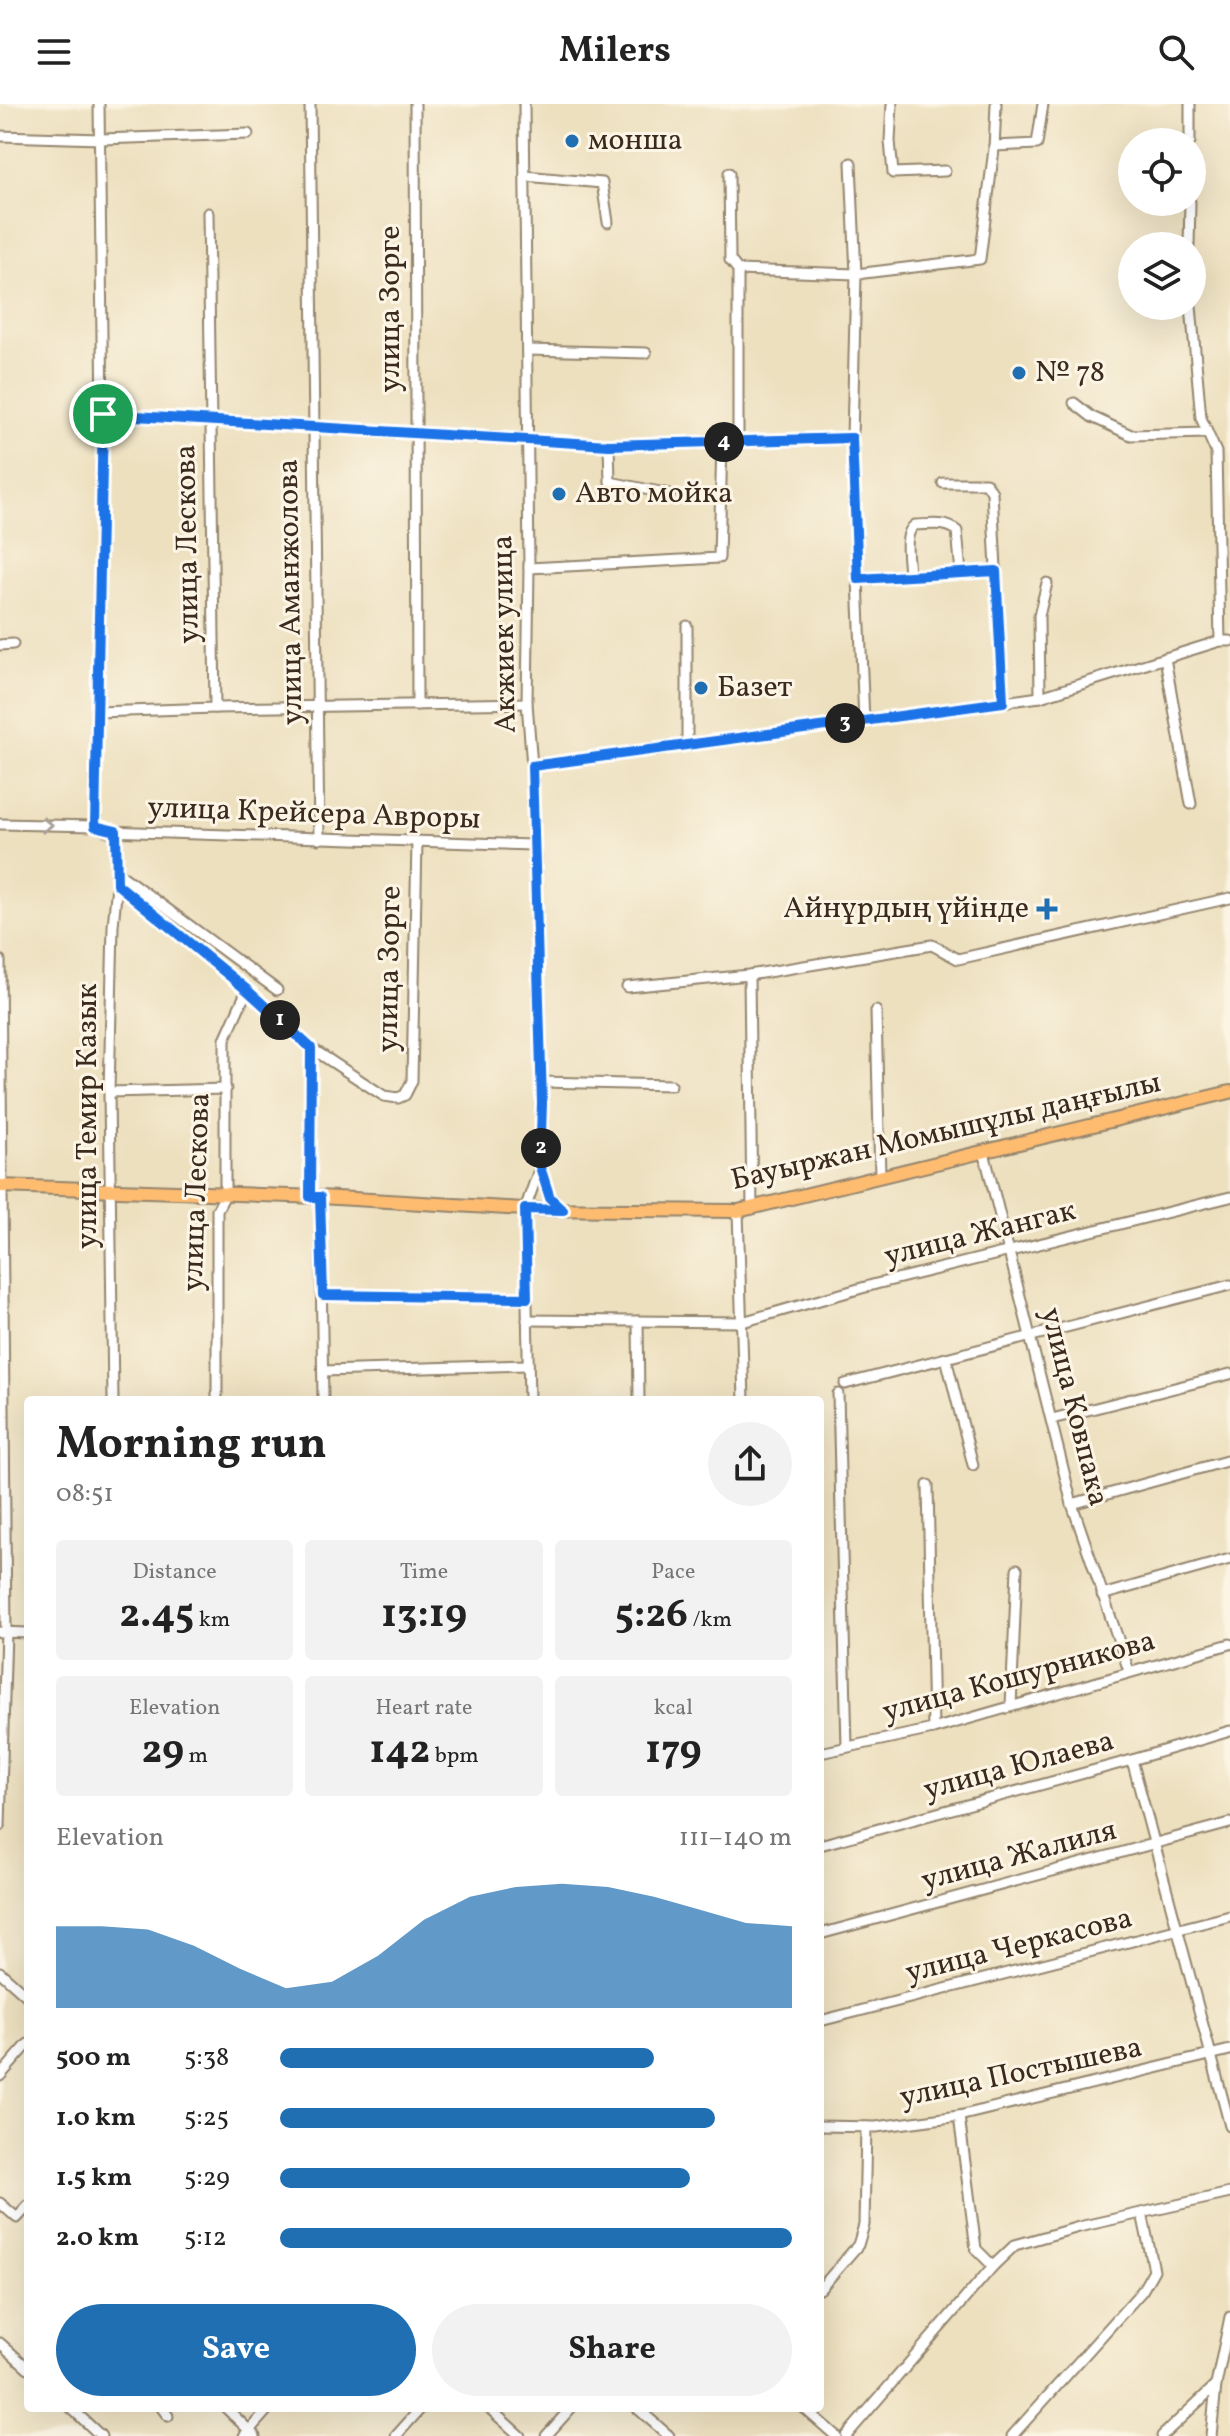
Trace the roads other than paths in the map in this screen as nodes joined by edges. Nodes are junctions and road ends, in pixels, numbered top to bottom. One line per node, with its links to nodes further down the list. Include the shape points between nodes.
1 (99, 104): 12 (street)
2 (310, 104): 28 (street, улица Аманжолова)
3 (415, 104): 29 (street, улица Зорге)
4 (524, 104): 17 (street, Акжиек улица)
5 (892, 104): 15 (street, via 893,173)
6 (996, 104): 13 (street)
7 (1043, 104): 13 (street, via 1037,144)
8 (1190, 104): 9 (street)
9 (1190, 128)
10 (248, 134): 12 (street)
11 (0, 136): 12 (street)
12 (101, 139): 26 (street)
13 (994, 146): 21 (street, via 980,259)
14 (851, 163): 21 (street)
15 (945, 171)
16 (729, 173): 20 (street, via 730,260)
17 (525, 176): 19 (street, via 602,183); 23 (street, Акжиек улица)
18 (208, 213): 27 (street, улица Лескова)
19 (608, 222)
20 (738, 270): 21 (street); 33 (street)
21 (856, 274): 31 (street)
22 (1192, 320): 30 (street, via 1201,418)
23 (527, 350): 24 (street); 32 (street, Акжиек улица)
24 (646, 353)
25 (1074, 403): 30 (street, via 1131,435)
26 (103, 414): 27 (street); 55 (street)
27 (210, 421): 28 (street); 54 (street, улица Лескова)
28 (313, 429): 29 (street); 53 (street, улица Аманжолова)
29 (415, 432): 32 (street); 52 (street, улица Зорге)
30 (1207, 433): 45 (street, via 1216,452)
31 (852, 438): 33 (street); 42 (street)
32 (527, 439): 35 (street); 38 (street, Акжиек улица)
33 (738, 441): 34 (street)
34 (722, 442): 35 (street); 38 (street, via 719,558)
35 (609, 445): 37 (street, via 610,482)
36 (943, 483): 39 (street, via 986,483 992,492)
37 (670, 494)
38 (529, 568): 51 (street, Акжиек улица)
39 (996, 571): 40 (street); 50 (street)
40 (961, 573): 41 (street); 41 (street, via 957,531 949,525 915,525 907,534)
41 (909, 576): 42 (street)
42 (858, 579): 56 (street)
43 (1047, 583): 49 (street, via 1039,616)
44 (687, 626): 57 (street)
45 (1225, 641): 48 (street)
46 (13, 644): 47 (street)
47 (0, 645)
48 (1165, 658): 49 (street); 59 (street)
49 (1040, 697): 50 (street)
50 (1003, 702): 56 (street)
51 (527, 703): 52 (street); 58 (street, Акжиек улица)
52 (417, 705): 53 (street)
53 (317, 707): 54 (street); 63 (street, улица Аманжолова)
54 (215, 708): 55 (street)
55 (97, 712): 61 (street)
56 (864, 721): 57 (street)
57 (687, 745): 58 (street)
58 (532, 766): 65 (street, Акжиек улица)
59 (1191, 804)
60 (0, 824): 61 (street, улица Крейсера Авроры, one-way to 61)
61 (95, 826): 62 (street, улица Крейсера Авроры)
62 (116, 831): 63 (street, улица Крейсера Авроры); 66 (street, улица Темир Казык)
63 (319, 839): 64 (street, улица Крейсера Авроры)
64 (417, 842): 65 (street, улица Крейсера Авроры); 75 (street, улица Зорге, via 412,1081 405,1095 384,1096)
65 (533, 845): 76 (street, Акжиек улица)
66 (117, 872): 67 (street, улица Темир Казык); 73 (street)
67 (117, 884): 72 (street); 79 (street, улица Темир Казык)
68 (1230, 898): 70 (street, via 958,959 932,945)
69 (0, 960): 84 (street)
70 (749, 975): 71 (street); 90 (street)
71 (627, 987)
72 (247, 990): 75 (street); 78 (street, улица Лескова, via 225,1039)
73 (277, 990)
74 (876, 1011): 83 (street)
75 (311, 1048): 87 (street)
76 (541, 1082): 77 (street); 82 (street, Акжиек улица)
77 (671, 1085)
78 (226, 1089): 79 (street); 86 (street, улица Лескова)
79 (109, 1092): 85 (street, улица Темир Казык)
80 (1230, 1092): 81 (main road, Бауыржан Момышұлы даңғылы)
81 (984, 1152): 83 (main road, Бауыржан Момышұлы даңғылы); 93 (street, улица Ковпака)
82 (540, 1167): 89 (street, Акжиек улица); 91 (street, via 550,1198)
83 (880, 1177): 90 (main road, Бауыржан Момышұлы даңғылы)
84 (2, 1186): 85 (main road, Бауыржан Момышұлы даңғылы); 121 (street)
85 (111, 1191): 86 (main road, Бауыржан Момышұлы даңғылы); 107 (street, улица Темир Казык)
86 (225, 1195): 87 (main road, Бауыржан Момышұлы даңғылы); 108 (street, улица Лескова, via 217,1210)
87 (315, 1197): 89 (main road, Бауыржан Момышұлы даңғылы); 95 (street)
88 (1230, 1197): 93 (street, улица Жангак)
89 (525, 1209): 91 (main road, Бауыржан Момышұлы даңғылы); 96 (street, Акжиек улица)
90 (752, 1209): 92 (main road, Бауыржан Момышұлы даңғылы)
91 (563, 1210): 92 (main road, Бауыржан Момышұлы даңғылы)
92 (738, 1211): 99 (street)
93 (1009, 1252): 99 (street, улица Жангак); 100 (street, улица Ковпака)
94 (1230, 1285): 100 (street)
95 (323, 1295): 96 (street); 103 (street)
96 (527, 1298): 97 (street, Акжиек улица)
97 (527, 1320): 98 (street, улица Жангак); 102 (street, Акжиек улица)
98 (638, 1321): 99 (street, улица Жангак); 111 (street)
99 (742, 1322): 112 (street)
100 (1031, 1334): 101 (street); 113 (street, улица Ковпака)
101 (946, 1358): 105 (street); 115 (street)
102 (528, 1365): 103 (street); 110 (street, Акжиек улица)
103 (323, 1371): 109 (street)
104 (1230, 1374): 113 (street)
105 (845, 1384)
106 (838, 1394): 128 (street)
107 (113, 1396)
108 (217, 1396)
109 (323, 1396)
110 (529, 1396)
111 (639, 1396)
112 (744, 1396)
113 (1052, 1419): 117 (street, улица Ковпака)
114 (1230, 1460): 117 (street)
115 (973, 1465)
116 (928, 1485): 126 (street)
117 (1072, 1504): 120 (street, улица Ковпака)
118 (1230, 1559): 120 (street)
119 (1017, 1569): 125 (street)
120 (1102, 1595): 124 (street, улица Ковпака)
121 (3, 1632): 122 (street); 132 (street)
122 (24, 1633)
123 (1230, 1644): 124 (street, улица Кошурникова)
124 (1129, 1671): 125 (street, улица Кошурникова)
125 (1011, 1706): 126 (street, улица Кошурникова)
126 (933, 1729): 128 (street, улица Кошурникова)
127 (1230, 1731): 130 (street, улица Юлаева)
128 (847, 1747): 129 (street, улица Кошурникова)
129 (824, 1752)
130 (1132, 1760): 133 (street, улица Юлаева); 134 (street)
131 (1230, 1823): 134 (street, улица Жалиля)
132 (0, 1826)
133 (824, 1844)
134 (1155, 1844): 136 (street); 137 (street, улица Жалиля)
135 (1230, 1916): 136 (street, улица Черкасова)
136 (1177, 1930): 140 (street, улица Черкасова); 143 (street)
137 (824, 1933)
138 (0, 1972): 139 (street)
139 (24, 1993)
140 (824, 2020)
141 (24, 2049): 144 (street)
142 (1230, 2050): 143 (street, улица Постышева)
143 (1211, 2055): 145 (street, улица Постышева); 147 (street)
144 (0, 2076)
145 (959, 2116): 148 (street, улица Постышева); 153 (street, via 976,2249)
146 (824, 2126): 148 (street, улица Постышева)
147 (1230, 2126)
148 (866, 2127): 154 (street, via 864,2225 858,2245)
149 (1230, 2193): 152 (street)
150 (0, 2203): 151 (street, via 17,2218)
151 (24, 2210)
152 (1142, 2213): 153 (street, via 1015,2245); 175 (street, via 1154,2270 1142,2291)
153 (993, 2266): 174 (street)
154 (824, 2284)
155 (1230, 2317): 158 (street)
156 (0, 2343): 157 (street)
157 (24, 2361)
158 (1216, 2385): 176 (street); 177 (street)
159 (75, 2412): 168 (street)
160 (230, 2412): 167 (street)
161 (266, 2412): 167 (street)
162 (417, 2412): 169 (street)
163 (493, 2412): 170 (street)
164 (567, 2412): 171 (street)
165 (642, 2412): 172 (street)
166 (809, 2412): 173 (street)
167 (249, 2434)
168 (101, 2436)
169 (396, 2436)
170 (520, 2436)
171 (546, 2436)
172 (669, 2436)
173 (836, 2436)
174 (846, 2436)
175 (1012, 2436)
176 (1162, 2436)
177 (1211, 2436)

